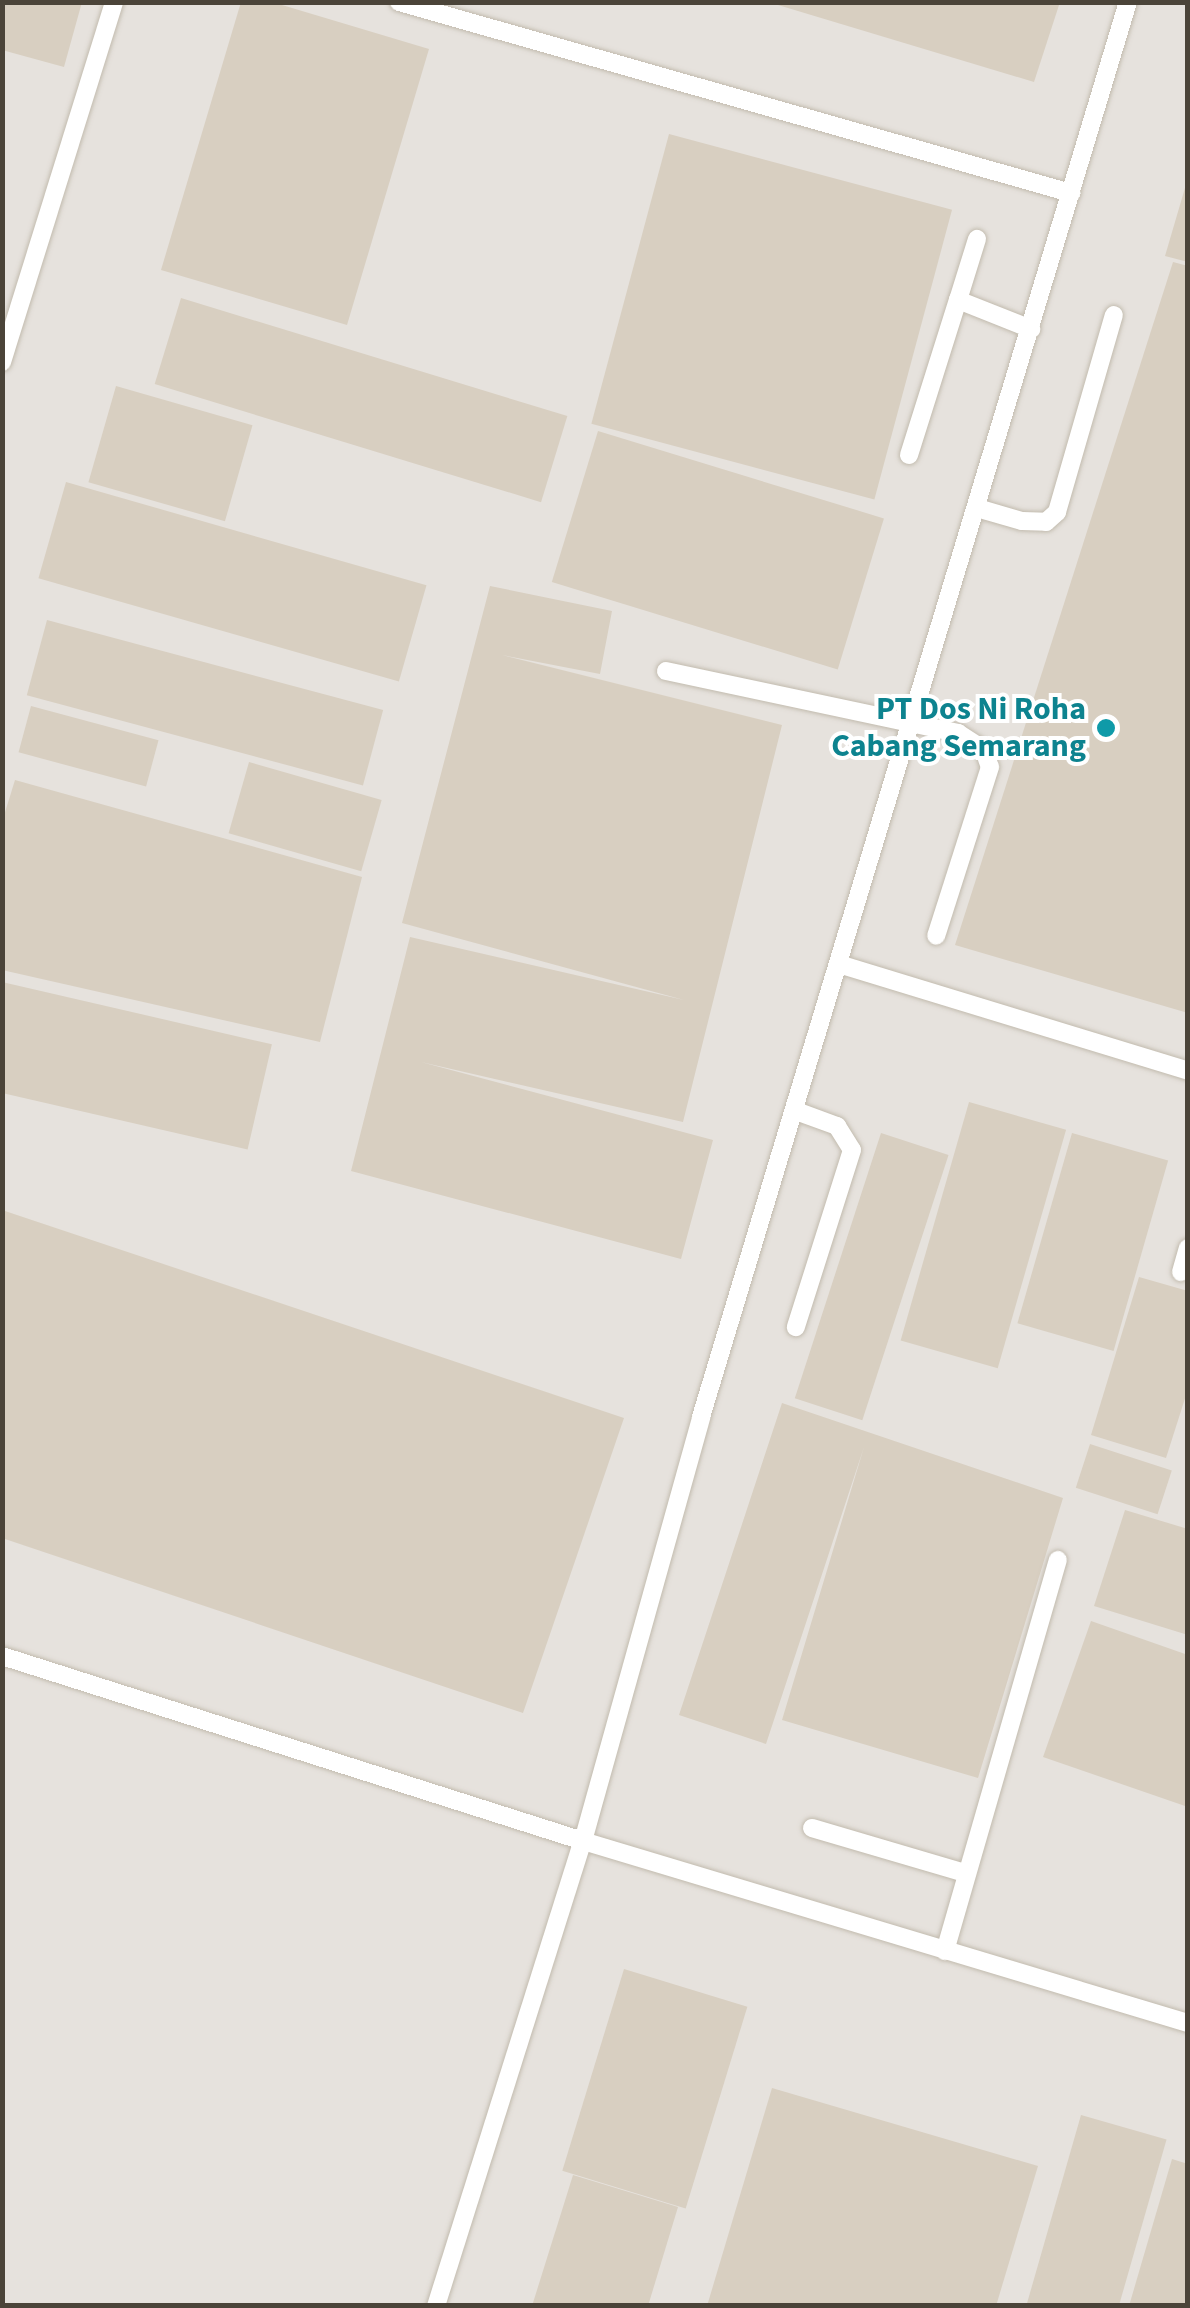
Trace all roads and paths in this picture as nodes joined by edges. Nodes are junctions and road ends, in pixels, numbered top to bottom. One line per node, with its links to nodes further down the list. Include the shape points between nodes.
1 (114, 2): 9 (lane)
2 (399, 2): 4 (lane)
3 (1128, 2): 4 (lane)
4 (1071, 193): 8 (lane)
5 (977, 239): 6 (lane)
6 (958, 300): 8 (lane); 10 (lane)
7 (1114, 315): 11 (lane, via 1057,512 1034,522)
8 (1030, 329): 11 (lane)
9 (2, 362)
10 (909, 455)
11 (977, 508): 13 (lane)
12 (666, 670): 13 (lane)
13 (912, 723): 14 (lane, via 958,733 984,750 990,767); 15 (lane)
14 (936, 936)
15 (842, 965): 16 (lane); 17 (lane)
16 (1188, 1072)
17 (796, 1111): 20 (lane, via 837,1126 852,1150); 24 (lane, via 701,1417)
18 (1188, 1248): 19 (lane)
19 (1181, 1272)
20 (796, 1327)
21 (1058, 1560): 25 (lane)
22 (2, 1656): 24 (lane)
23 (812, 1828): 25 (lane)
24 (583, 1842): 26 (lane); 28 (lane)
25 (965, 1872): 26 (lane)
26 (945, 1950): 27 (lane)
27 (1188, 2024)
28 (436, 2306)

